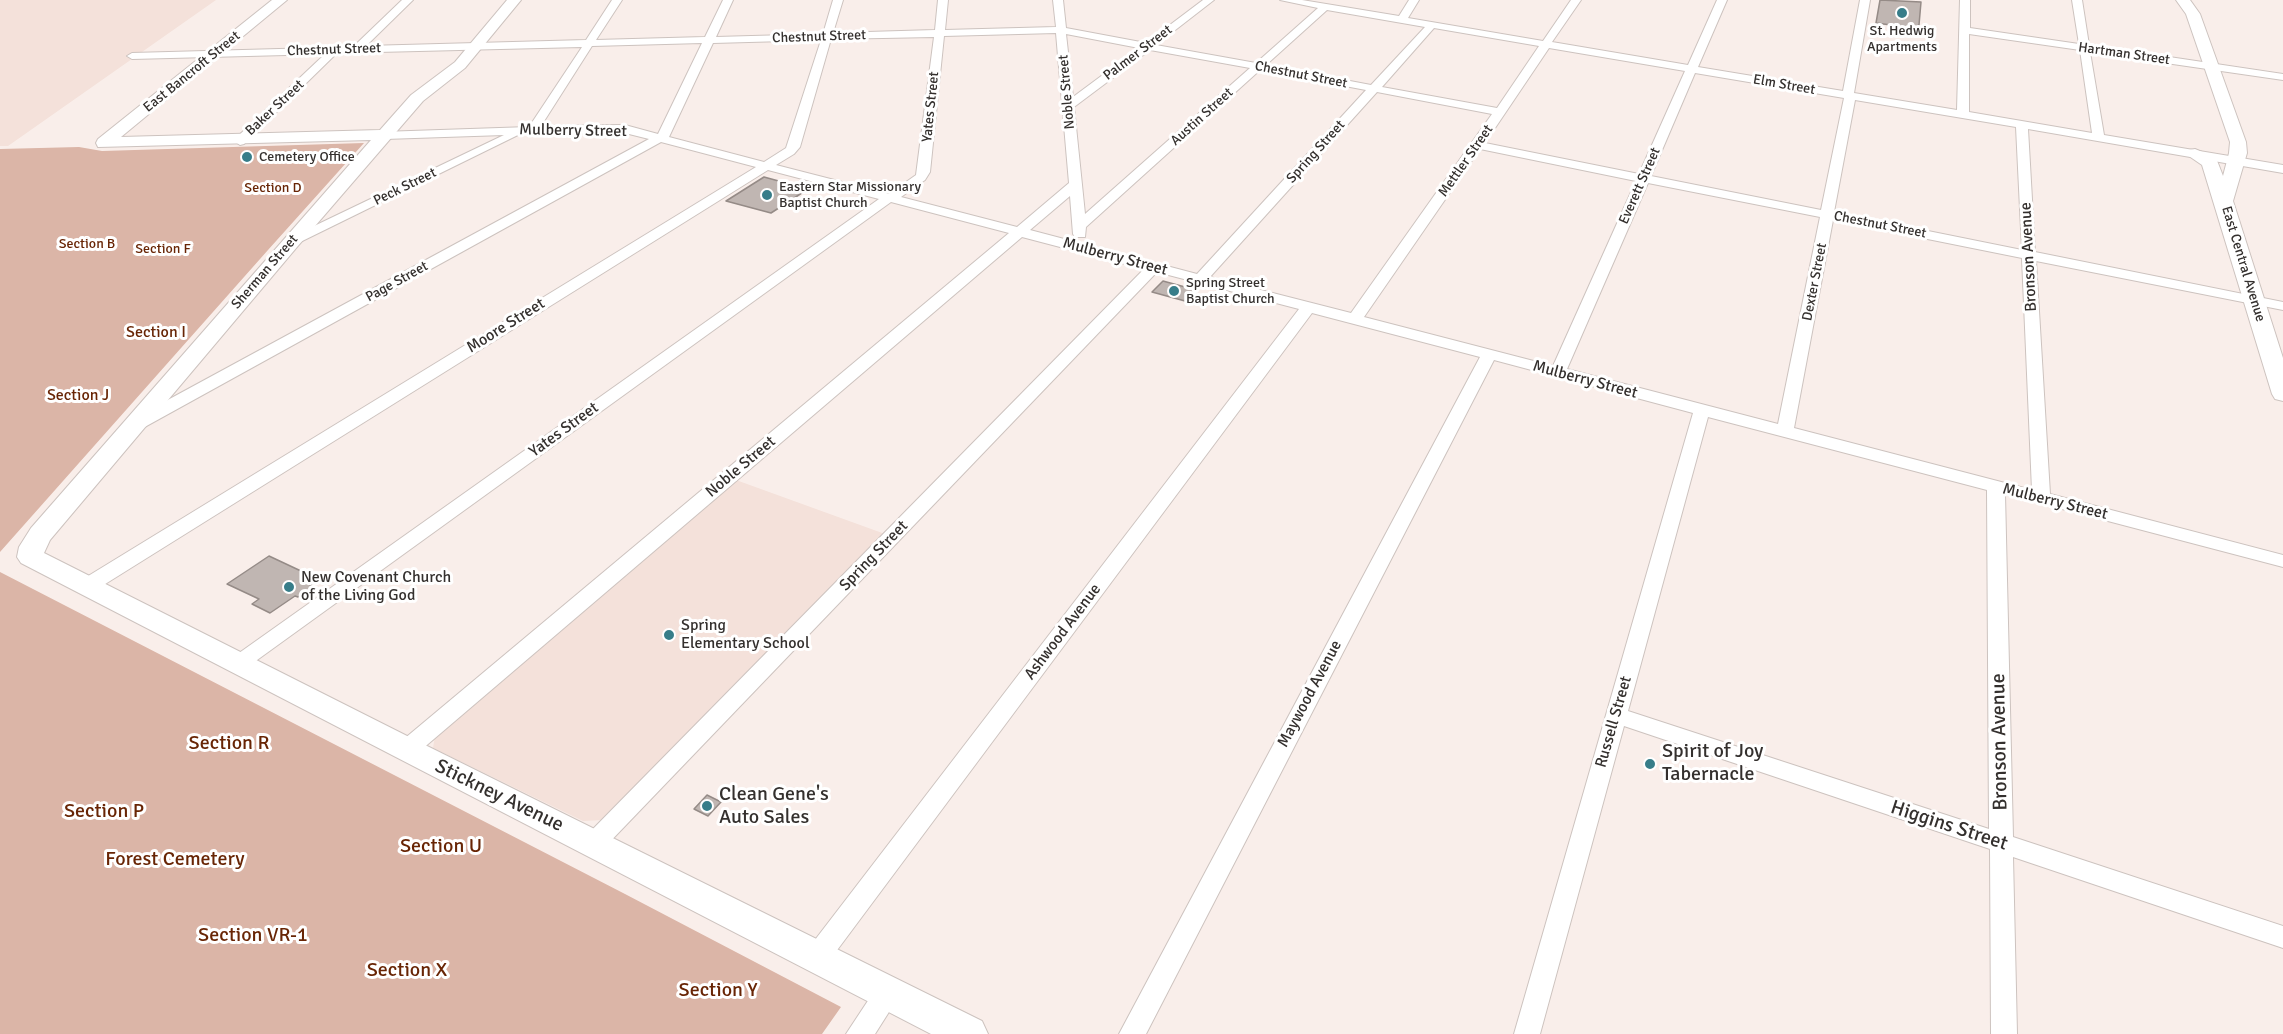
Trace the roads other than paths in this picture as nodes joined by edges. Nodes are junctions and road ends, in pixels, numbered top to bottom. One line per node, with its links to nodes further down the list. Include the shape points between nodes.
1 (280, 0): 34 (street, East Bancroft Street)
2 (408, 0): 33 (street)
3 (514, 0): 29 (street, Sherman Street)
4 (617, 0): 27 (street)
5 (728, 0): 26 (street)
6 (838, 0): 25 (street, Moore Street)
7 (943, 0): 24 (street, Yates Street)
8 (1058, 0): 22 (street, Noble Street)
9 (1209, 0): 30 (street, Palmer Street)
10 (1285, 0): 18 (street, Elm Street)
11 (1414, 0): 20 (street)
12 (1576, 0): 28 (street, Mettler Street)
13 (1722, 0): 38 (street, Everett Street)
14 (1865, 0): 41 (street, Dexter Street)
15 (1965, 0): 23 (street)
16 (2076, 0): 31 (street)
17 (2183, 0): 19 (street, East Central Avenue)
18 (1322, 4): 20 (street, Elm Street); 36 (street, Austin Street)
19 (2192, 8): 37 (street, East Central Avenue)
20 (1402, 20): 21 (street, Elm Street)
21 (1432, 25): 28 (street, Elm Street); 40 (street, Spring Street)
22 (1061, 30): 24 (street, Chestnut Street); 30 (street, Chestnut Street); 42 (street, Noble Street)
23 (1965, 30): 31 (street, Hartman Street); 44 (street)
24 (940, 33): 25 (street, Chestnut Street); 59 (street, Yates Street, via 924,172)
25 (827, 37): 26 (street, Chestnut Street); 55 (street, Moore Street, via 795,147)
26 (709, 40): 27 (street, Chestnut Street); 48 (street)
27 (589, 43): 29 (street, Chestnut Street); 46 (street)
28 (1544, 44): 38 (street, Elm Street); 43 (street, Mettler Street)
29 (477, 46): 33 (street, Chestnut Street); 47 (street, Sherman Street, via 453,71 417,98)
30 (1148, 46): 36 (street, Chestnut Street); 42 (street, Palmer Street)
31 (2084, 48): 37 (street, Hartman Street); 49 (street)
32 (335, 50): 33 (street, Chestnut Street); 34 (street, Chestnut Street); 50 (street, Baker Street)
33 (357, 50)
34 (214, 54): 35 (street, Chestnut Street); 51 (street, East Bancroft Street)
35 (132, 56)
36 (1258, 67): 40 (street, Chestnut Street); 62 (street, Austin Street)
37 (2212, 67): 39 (street, Hartman Street); 54 (street, East Central Avenue, via 2238,142)
38 (1691, 69): 41 (street, Elm Street); 57 (street, Everett Street)
39 (2283, 77)
40 (1374, 88): 43 (street, Chestnut Street); 68 (street, Spring Street)
41 (1849, 96): 44 (street, Elm Street); 61 (street, Dexter Street)
42 (1068, 106): 58 (street, Noble Street)
43 (1499, 112): 52 (street, Mettler Street)
44 (1963, 114): 45 (street, Elm Street)
45 (2022, 125): 49 (street, Elm Street); 66 (street, Bronson Avenue)
46 (527, 130): 47 (street, Mulberry Street); 48 (street, Mulberry Street, via 615,129); 64 (street, Peck Street)
47 (385, 135): 50 (street, Mulberry Street); 64 (street, Sherman Street)
48 (661, 138): 55 (street, Mulberry Street); 77 (street, Page Street)
49 (2099, 138): 53 (street, Elm Street)
50 (240, 141): 51 (street, Mulberry Street)
51 (104, 143)
52 (1477, 145): 57 (street, Chestnut Street); 72 (street, Mettler Street)
53 (2195, 154): 54 (street, Elm Street); 60 (street, via 2210,162)
54 (2234, 160): 56 (street, Elm Street); 60 (street, East Central Avenue)
55 (766, 166): 59 (street, Mulberry Street); 83 (street, Moore Street)
56 (2283, 169)
57 (1644, 178): 61 (street, Chestnut Street); 74 (street, Everett Street)
58 (1076, 184): 62 (street, Noble Street); 63 (street, Noble Street)
59 (890, 198): 63 (street, Mulberry Street); 84 (street, Yates Street)
60 (2224, 201): 69 (street, East Central Avenue)
61 (1827, 215): 66 (street, Chestnut Street); 78 (street, Dexter Street)
62 (1079, 226): 65 (street, Noble Street)
63 (1019, 232): 65 (street, Mulberry Street); 86 (street, Noble Street)
64 (290, 243): 77 (street, Sherman Street)
65 (1082, 249): 67 (street, Mulberry Street)
66 (2029, 255): 69 (street, Chestnut Street); 80 (street, Bronson Avenue)
67 (1154, 267): 68 (street, Mulberry Street); 87 (street, Spring Street)
68 (1200, 279): 71 (street, Mulberry Street)
69 (2254, 300): 70 (street, Chestnut Street); 75 (street, East Central Avenue)
70 (2283, 306)
71 (1308, 308): 72 (street, Mulberry Street); 90 (street, Ashwood Avenue)
72 (1354, 320): 73 (street, Mulberry Street)
73 (1489, 355): 74 (street, Mulberry Street); 94 (street, Maywood Avenue)
74 (1558, 373): 76 (street, Mulberry Street)
75 (2283, 394)
76 (1702, 410): 78 (street, Mulberry Street); 85 (street, Russell Street)
77 (135, 425): 81 (street, Sherman Street, via 40,534)
78 (1785, 432): 79 (street, Mulberry Street)
79 (1996, 487): 80 (street, Mulberry Street); 88 (street, Bronson Avenue)
80 (2041, 498): 82 (street, Mulberry Street)
81 (30, 557): 83 (street, Stickney Avenue)
82 (2283, 561)
83 (87, 586): 84 (street, Stickney Avenue)
84 (239, 663): 86 (street, Stickney Avenue)
85 (1616, 715): 88 (street, Higgins Street); 95 (street, Russell Street)
86 (406, 750): 87 (street, Stickney Avenue)
87 (594, 843): 90 (street, Stickney Avenue)
88 (2001, 843): 89 (street, Higgins Street); 96 (street, Bronson Avenue)
89 (2283, 937)
90 (817, 957): 91 (street, Stickney Avenue)
91 (888, 993): 92 (street); 93 (street, Stickney Avenue)
92 (859, 1034)
93 (969, 1034)
94 (1132, 1034)
95 (1527, 1034)
96 (2004, 1034)

